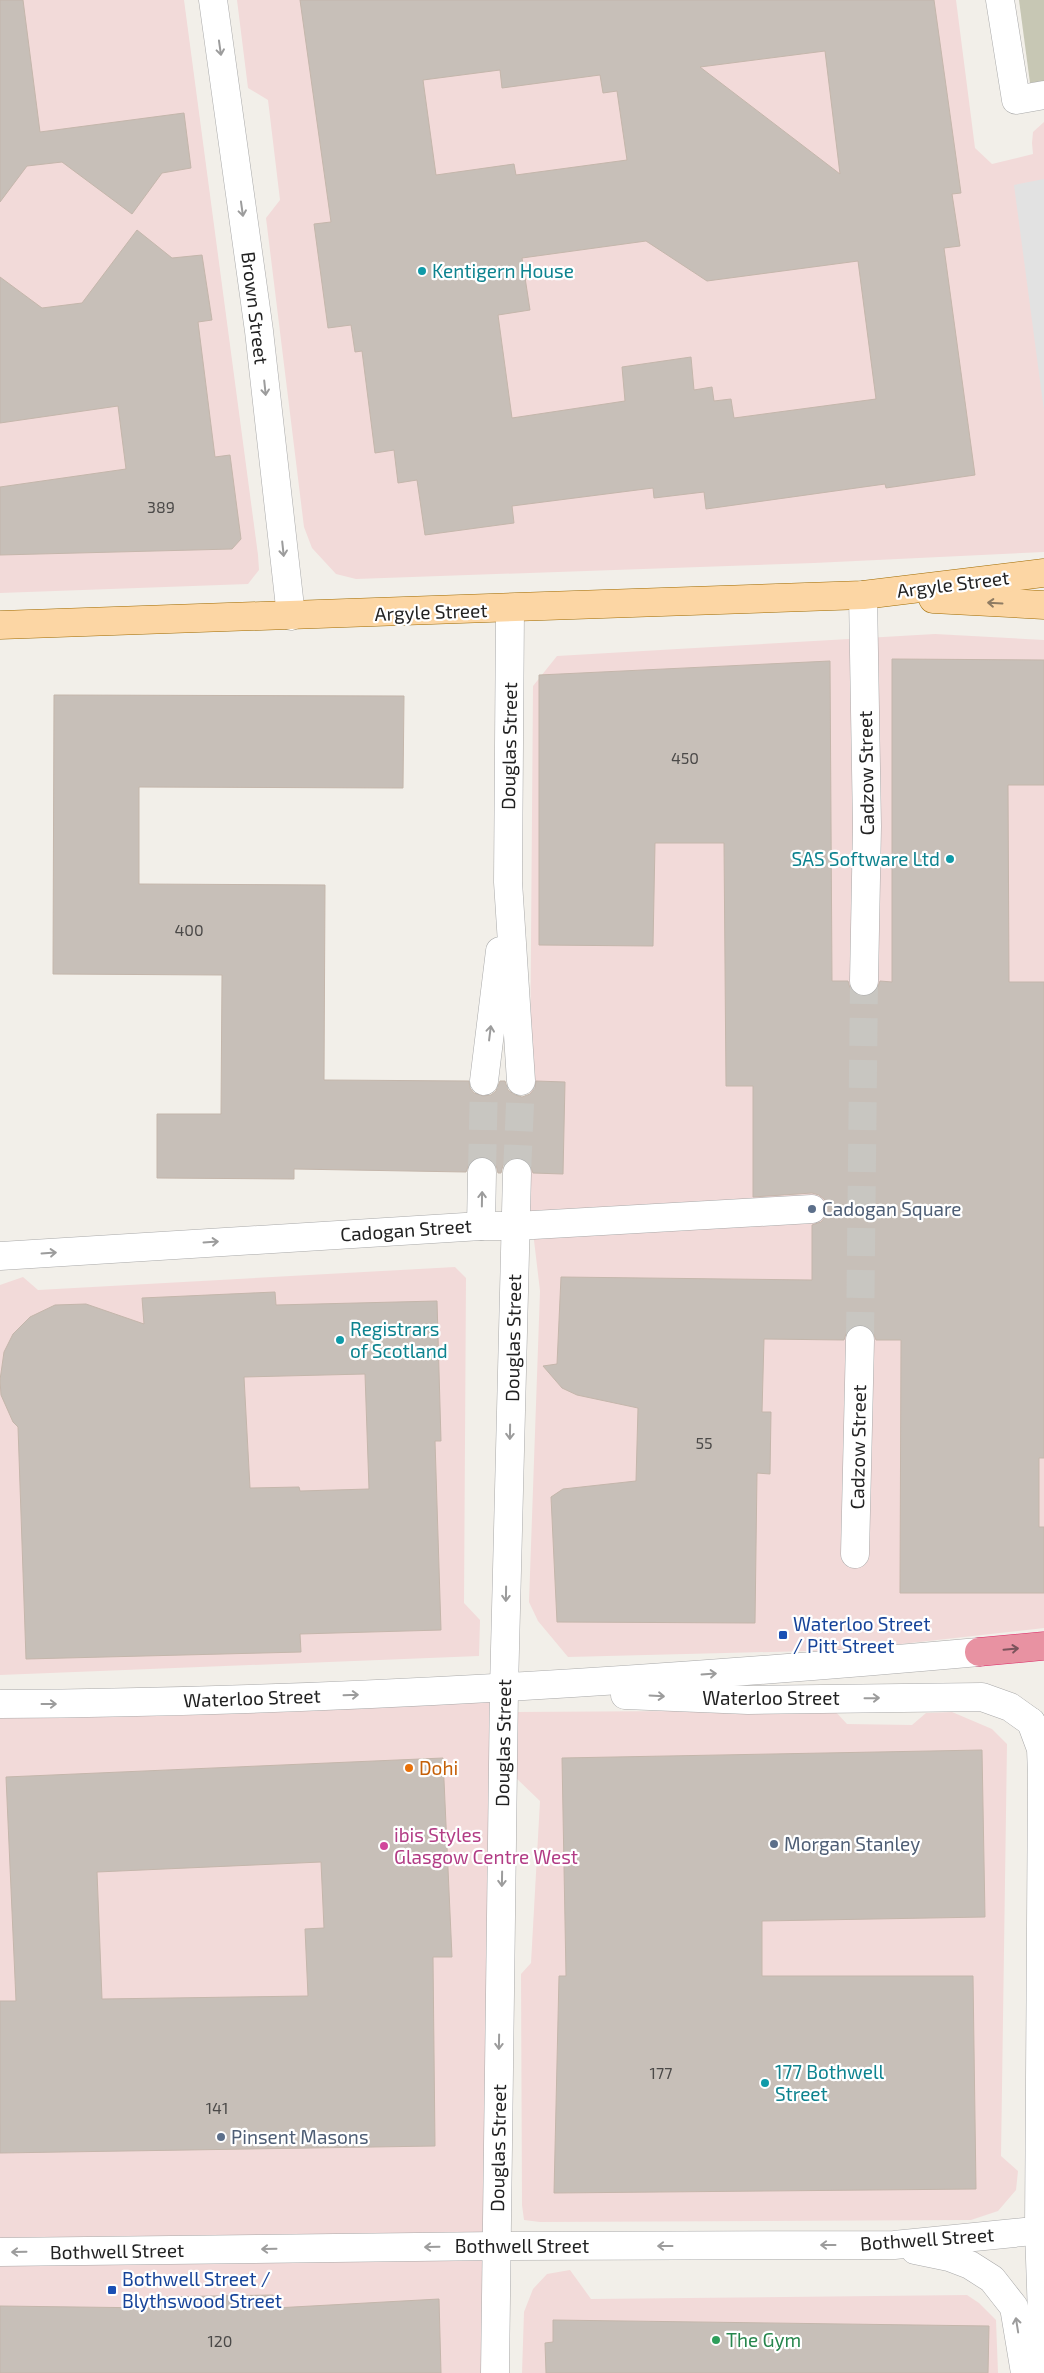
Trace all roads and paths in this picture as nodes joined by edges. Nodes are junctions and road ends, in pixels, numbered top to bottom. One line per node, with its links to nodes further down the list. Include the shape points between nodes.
1 (213, 0): 8 (street, Brown Street, one-way to 8, via 259,331)
2 (1000, 0): 3 (street, via 1016,100)
3 (1044, 95)
4 (1044, 573): 5 (main road, Argyle Street)
5 (863, 595): 6 (main road, Argyle Street, one-way to 5); 7 (main road, Argyle Street); 11 (street, Cadzow Street, via 867,826)
6 (1044, 606)
7 (510, 609): 8 (main road, Argyle Street); 10 (street, Douglas Street)
8 (291, 616): 9 (main road, Argyle Street)
9 (0, 625)
10 (508, 882): 12 (street, Douglas Street, one-way to 10); 13 (street, Douglas Street)
11 (864, 981)
12 (484, 1081)
13 (521, 1081)
14 (482, 1172): 17 (street, one-way to 14)
15 (517, 1173): 18 (street, Douglas Street)
16 (812, 1209): 18 (street, Cadogan Street)
17 (481, 1226): 18 (street, Cadogan Street); 19 (street, Cadogan Street, one-way to 17)
18 (516, 1226): 24 (street, Douglas Street, one-way to 24)
19 (0, 1256)
20 (860, 1340): 21 (street, Cadzow Street)
21 (855, 1554)
22 (1044, 1646): 23 (highway, one-way to 22)
23 (979, 1652): 24 (street, Waterloo Street, one-way to 23)
24 (504, 1689): 25 (street, Waterloo Street, one-way to 24); 26 (street, Waterloo Street, one-way to 26, via 748,1700 982,1697); 29 (street, Douglas Street, one-way to 29)
25 (0, 1704)
26 (1038, 1718): 27 (street, via 1042,1774)
27 (1042, 2230): 28 (street, Bothwell Street); 31 (street)
28 (894, 2245): 29 (street, Bothwell Street, one-way to 29); 33 (street, one-way to 28, via 1014,2307 992,2279 949,2257)
29 (496, 2246): 30 (street, Bothwell Street, one-way to 30); 32 (street, Douglas Street)
30 (0, 2252)
31 (1044, 2356)
32 (495, 2373)
33 (1025, 2373)

